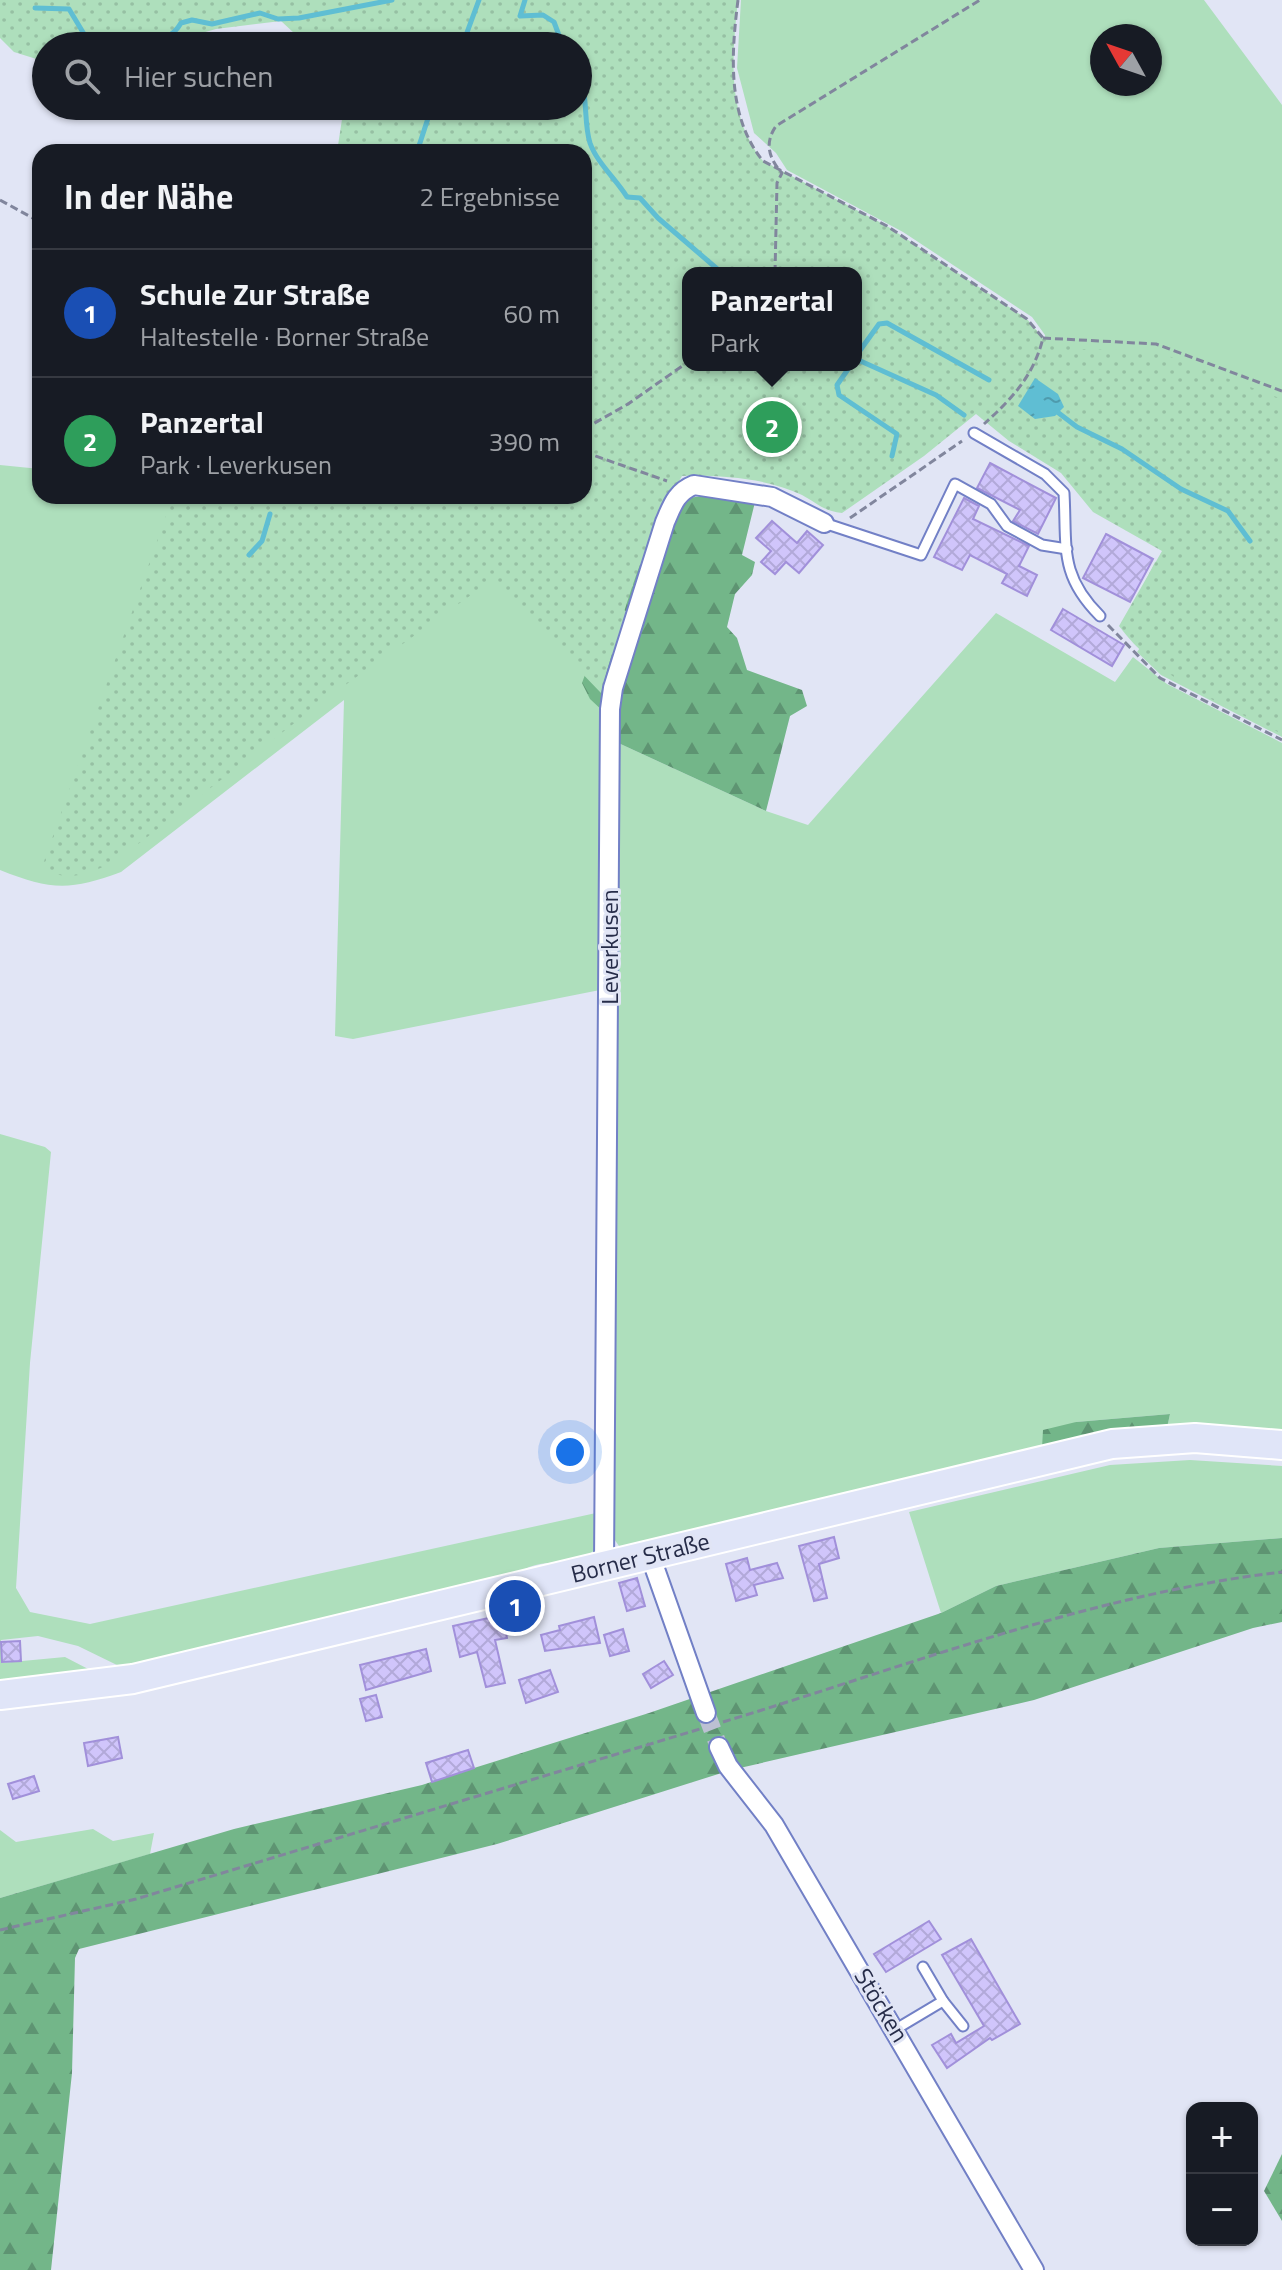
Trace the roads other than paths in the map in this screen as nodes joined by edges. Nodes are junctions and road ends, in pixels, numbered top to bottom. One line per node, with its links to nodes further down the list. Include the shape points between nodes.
1 (974, 433): 3 (lane, via 1045,474 1064,493)
2 (824, 523): 3 (lane, via 921,555 955,484 991,504 1007,526 1042,545); 7 (street, Leverkusen, via 772,497 694,485 682,491 665,522 617,674 610,709)
3 (1067, 549): 4 (lane, via 1069,575 1079,595)
4 (1100, 616)
5 (1282, 1445): 6 (main road, Borner Straße, via 1195,1438 1112,1444)
6 (650, 1555): 7 (main road, Borner Straße); 9 (street)
7 (604, 1565): 8 (main road, Borner Straße, via 133,1679)
8 (0, 1695)
9 (706, 1713)
10 (719, 1747): 14 (street, Stöcken, via 774,1825)
11 (923, 1967): 12 (lane)
12 (943, 2001): 13 (lane); 14 (lane)
13 (963, 2026)
14 (896, 2029): 15 (street, Stöcken)
15 (1034, 2270)

